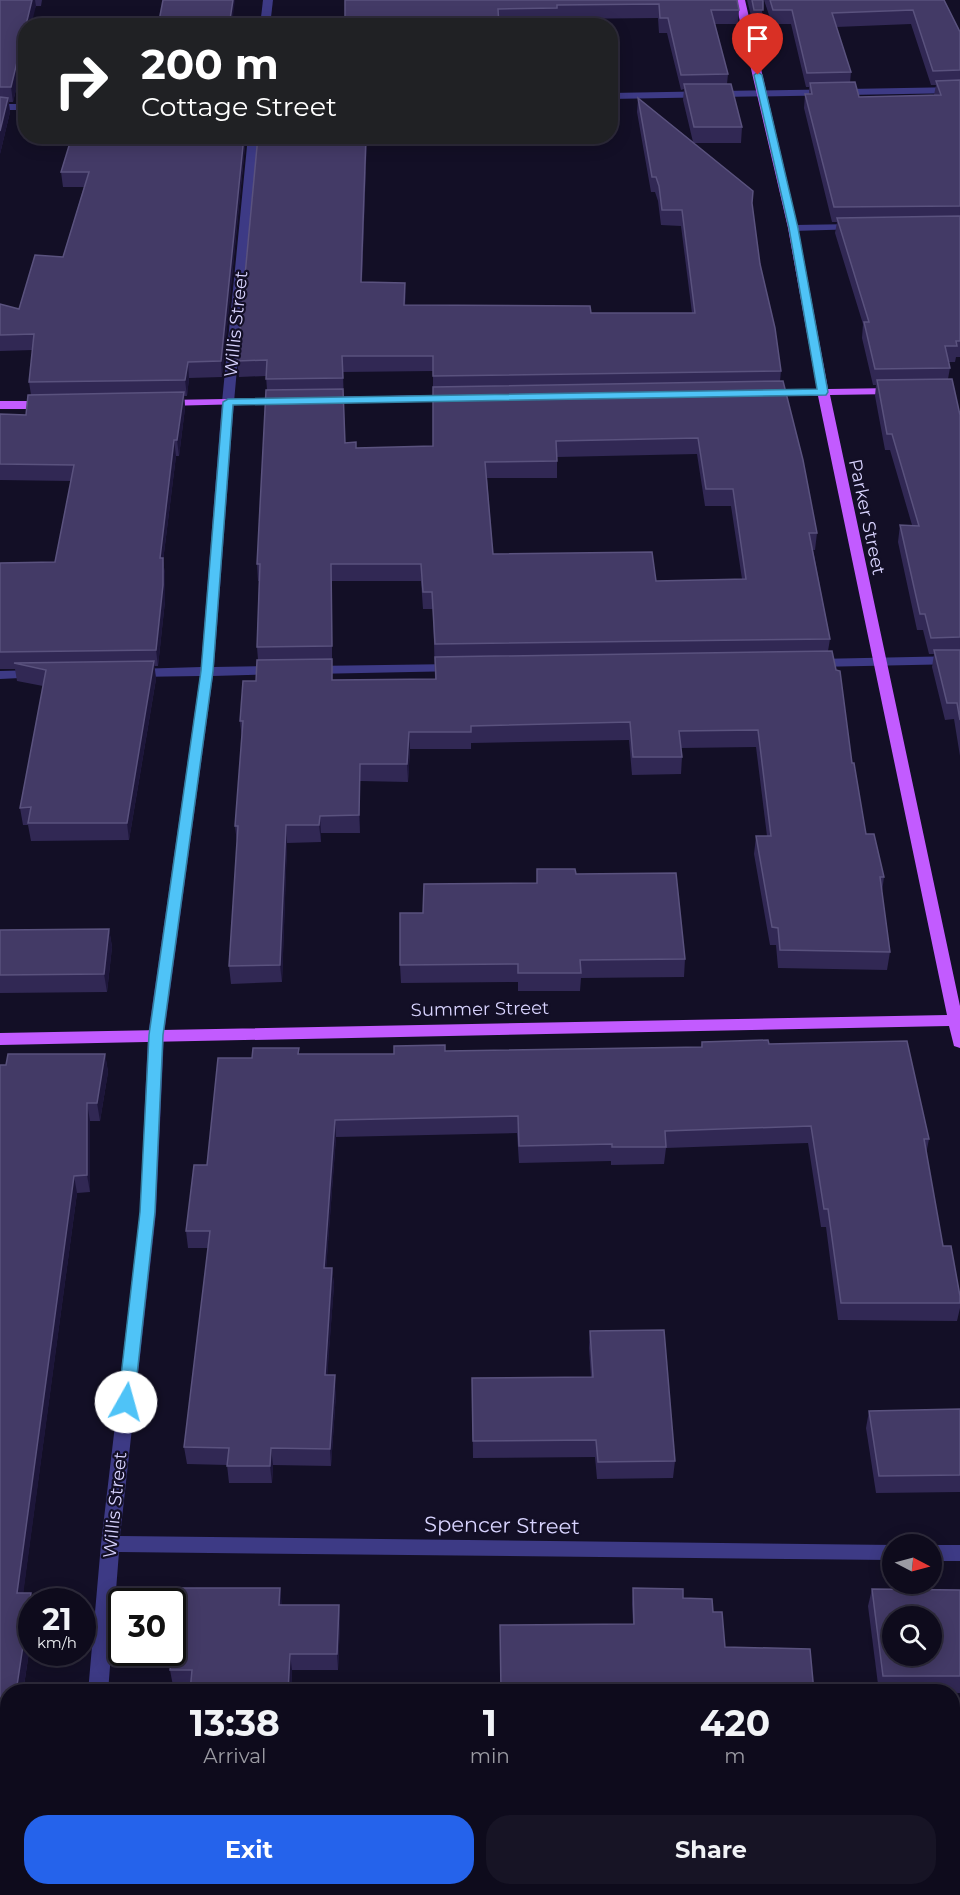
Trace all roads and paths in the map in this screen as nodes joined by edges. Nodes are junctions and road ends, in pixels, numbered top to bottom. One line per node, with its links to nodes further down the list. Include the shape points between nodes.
1 (268, 0): 3 (street)
2 (740, 0): 5 (main road, Parker Street)
3 (266, 18)
4 (960, 90): 5 (street)
5 (763, 94): 6 (street); 11 (main road, Parker Street)
6 (618, 96)
7 (0, 107): 8 (street)
8 (18, 107)
9 (252, 144): 16 (street, Willis Street)
10 (865, 227): 11 (street)
11 (794, 228): 13 (main road, Parker Street)
12 (903, 390): 13 (main road)
13 (823, 392): 14 (main road); 21 (main road, Parker Street)
14 (753, 394)
15 (462, 398): 16 (main road)
16 (228, 402): 17 (main road); 24 (street, Willis Street)
17 (150, 403)
18 (60, 404): 19 (main road)
19 (0, 405)
20 (960, 660): 21 (street)
21 (879, 663): 22 (street); 28 (main road, Parker Street)
22 (807, 664)
23 (471, 668): 24 (street)
24 (207, 671): 25 (street); 29 (street, Willis Street)
25 (127, 673)
26 (46, 674): 27 (street)
27 (0, 675)
28 (958, 1020): 29 (main road, Summer Street); 31 (main road, Parker Street)
29 (156, 1035): 30 (main road, Summer Street); 32 (street, Willis Street, via 148,1212)
30 (0, 1039)
31 (960, 1042)
32 (110, 1544): 33 (street, Spencer Street); 36 (street, Willis Street)
33 (882, 1552)
34 (942, 1553): 35 (street)
35 (960, 1553)
36 (99, 1684)

